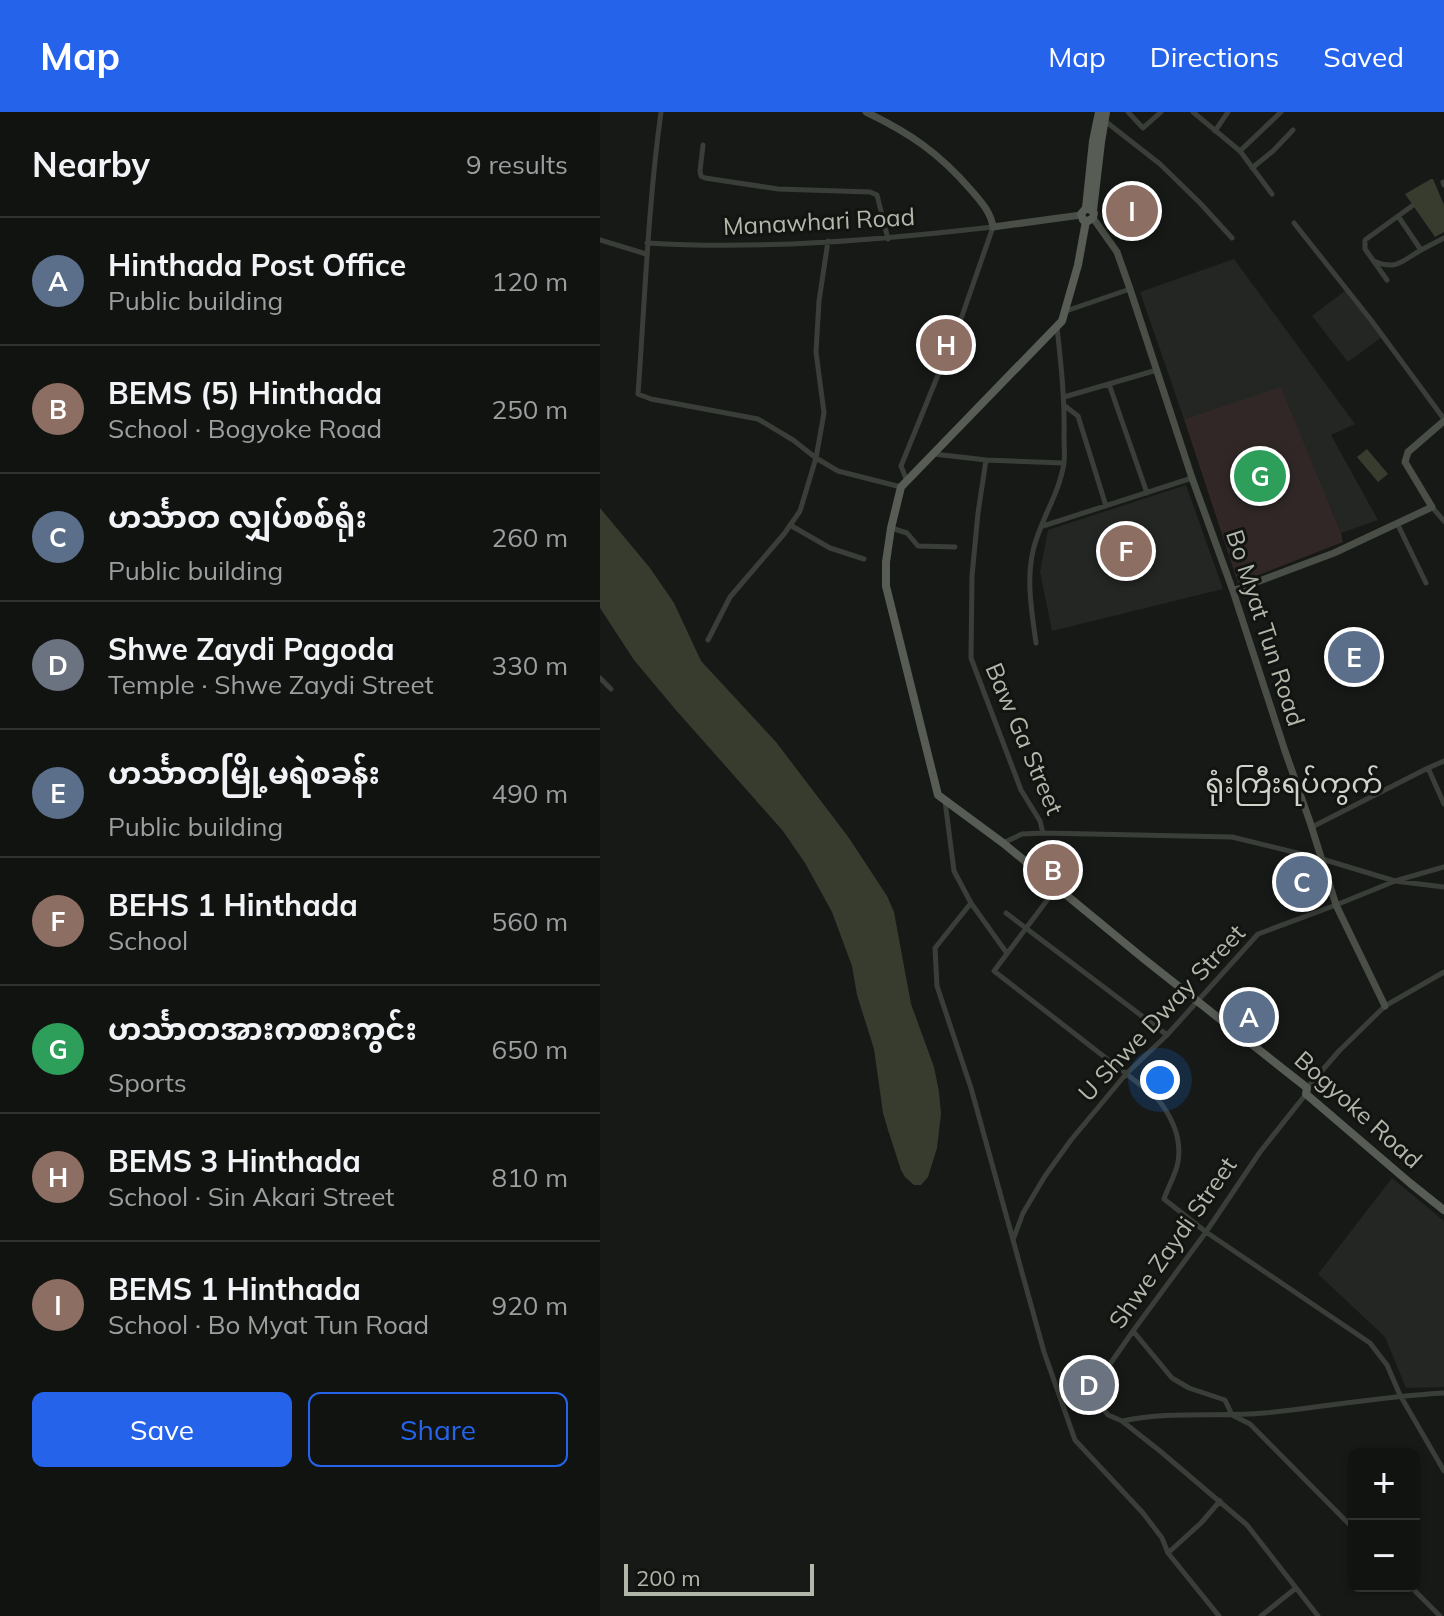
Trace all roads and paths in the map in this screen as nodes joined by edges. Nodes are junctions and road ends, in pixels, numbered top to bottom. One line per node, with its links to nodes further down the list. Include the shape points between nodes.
1 (661, 112): 25 (street)
2 (866, 112): 19 (street, via 944,160 984,205)
3 (1128, 112): 4 (street, via 1143,128)
4 (1161, 112)
5 (1193, 112): 10 (street)
6 (1228, 112): 10 (street)
7 (1281, 112): 12 (street)
8 (1100, 114): 16 (main road); 20 (street, via 1160,164)
9 (1293, 130): 13 (street)
10 (1215, 131): 12 (street)
11 (703, 145): 22 (street, via 700,171 705,178 877,195)
12 (1240, 151): 13 (street)
13 (1252, 168): 14 (street)
14 (1272, 194)
15 (1412, 206): 17 (street)
16 (1088, 215): 19 (street); 30 (street, Bo Myat Tun Road, via 1117,252); 31 (main road)
17 (1398, 216): 26 (street); 28 (street, via 1365,240)
18 (1294, 223): 37 (street)
19 (993, 227): 22 (street, Manawhari Road); 43 (street, via 901,466)
20 (1232, 238)
21 (1444, 238): 26 (street)
22 (888, 239): 24 (street, Manawhari Road)
23 (600, 240): 27 (street)
24 (828, 241): 25 (street, Manawhari Road, via 749,246); 39 (street, via 816,352 824,413)
25 (647, 243): 27 (street)
26 (1421, 250): 28 (street, via 1393,267)
27 (646, 254): 39 (street, via 638,394 758,419)
28 (1373, 261): 29 (street)
29 (1387, 280)
30 (1130, 289): 31 (street); 33 (street, Bo Myat Tun Road)
31 (1066, 311): 32 (main road)
32 (1057, 326): 35 (street); 38 (main road)
33 (1158, 370): 34 (street); 42 (street, Bo Myat Tun Road)
34 (1109, 384): 35 (street); 44 (street)
35 (1064, 397): 36 (street)
36 (1065, 406): 41 (street); 45 (street, via 1078,416)
37 (1444, 420): 46 (street, via 1408,452 1405,462)
38 (934, 454): 40 (street); 43 (main road)
39 (816, 458): 43 (street, via 838,471); 49 (street, via 800,511)
40 (986, 460): 41 (street); 65 (street, Baw Ga Street, via 972,576 971,658)
41 (1064, 463): 50 (street)
42 (1192, 478): 44 (street); 55 (street, Bo Myat Tun Road)
43 (904, 484): 51 (main road)
44 (1147, 493): 45 (street)
45 (1106, 506): 50 (street)
46 (1432, 507): 47 (street); 48 (street)
47 (1444, 521)
48 (1397, 523): 54 (street); 55 (street)
49 (790, 525): 53 (street, via 830,548); 56 (street, via 730,597)
50 (1042, 526): 57 (street, via 1030,577)
51 (891, 528): 52 (street, via 907,533 918,546); 62 (main road, via 886,586 938,795)
52 (955, 547)
53 (864, 559)
54 (1426, 583)
55 (1233, 591): 64 (street, Bo Myat Tun Road)
56 (708, 640)
57 (1036, 643)
58 (600, 678): 59 (street)
59 (611, 689)
60 (1444, 761): 61 (street)
61 (1428, 768): 63 (street); 64 (street)
62 (945, 800): 66 (main road, Bogyoke Road); 72 (street, via 954,871)
63 (1444, 804)
64 (1312, 827): 67 (street, Bo Myat Tun Road)
65 (1043, 833): 66 (street, via 1022,834); 67 (street, via 1232,837)
66 (1003, 843): 70 (main road, Bogyoke Road)
67 (1322, 859): 69 (street); 73 (street, Bo Myat Tun Road)
68 (1444, 867): 69 (street, U Shwe Dway Street)
69 (1395, 881): 71 (street); 73 (street, U Shwe Dway Street)
70 (1057, 887): 75 (street); 78 (main road, Bogyoke Road)
71 (1444, 887)
72 (971, 903): 76 (street); 85 (street, via 935,948 937,986)
73 (1336, 905): 78 (street, U Shwe Dway Street, via 1258,934); 79 (street, Bo Myat Tun Road)
74 (1006, 913): 75 (street)
75 (1025, 927): 76 (street); 80 (street)
76 (1006, 952): 81 (street, via 994,971)
77 (1444, 973): 79 (street, Shwe Zaydi Street)
78 (1197, 999): 80 (street, U Shwe Dway Street); 82 (main road, Bogyoke Road)
79 (1385, 1006): 82 (street, Shwe Zaydi Street)
80 (1167, 1035): 81 (street, U Shwe Dway Street)
81 (1126, 1074): 84 (street, via 1156,1097 1175,1129 1178,1163 1164,1199); 85 (street, U Shwe Dway Street, via 1045,1176)
82 (1307, 1091): 83 (main road, Bogyoke Road); 84 (street, Shwe Zaydi Street)
83 (1444, 1210)
84 (1206, 1232): 86 (street, Shwe Zaydi Street); 88 (street, via 1370,1343)
85 (1012, 1241): 94 (street, via 1075,1440 1143,1513)
86 (1133, 1331): 89 (street, via 1172,1378 1225,1400); 90 (street, Shwe Zaydi Street, via 1099,1380 1098,1402)
87 (1444, 1393): 88 (street)
88 (1400, 1395): 89 (street); 91 (street)
89 (1232, 1415): 90 (street); 93 (street, via 1250,1424)
90 (1122, 1421): 92 (street, Shwe Zaydi Street)
91 (1444, 1471)
92 (1220, 1501): 94 (street); 95 (street, Shwe Zaydi Street, via 1247,1525)
93 (1348, 1523)
94 (1168, 1553): 98 (street)
95 (1296, 1588): 99 (street); 100 (street, Shwe Zaydi Street)
96 (1416, 1592): 101 (street)
97 (1444, 1612): 101 (street)
98 (1219, 1616)
99 (1261, 1616)
100 (1318, 1616)
101 (1439, 1616)

